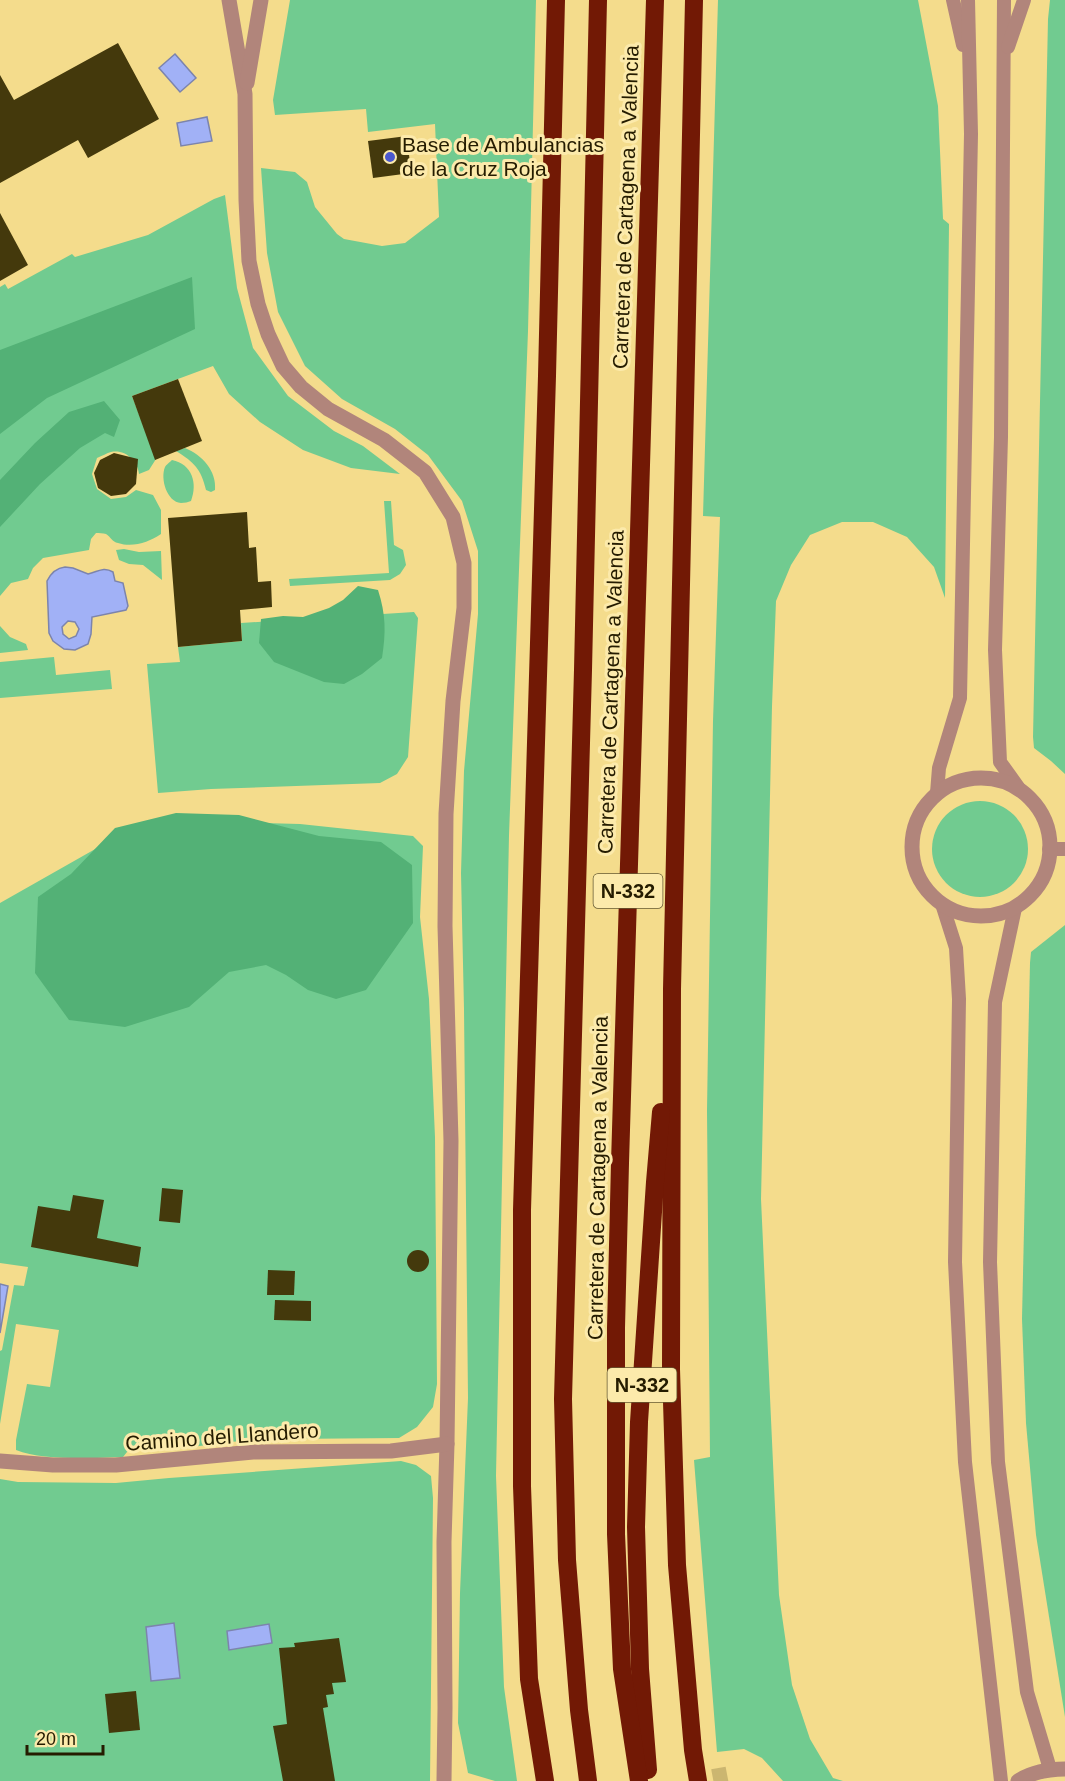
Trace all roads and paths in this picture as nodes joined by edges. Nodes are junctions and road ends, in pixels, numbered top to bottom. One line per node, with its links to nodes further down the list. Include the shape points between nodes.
1 (229, 0): 13 (street)
2 (261, 0): 13 (street)
3 (556, 0): 23 (highway, via 522,1210 522,1486)
4 (598, 0): 28 (highway, Carretera de Cartagena a Valencia / N-332, via 563,1400 567,1560)
5 (655, 0): 29 (highway, Carretera de Cartagena a Valencia / N-332, via 616,1328 616,1534 622,1669)
6 (694, 0): 20 (highway, N-332)
7 (953, 0): 12 (lane)
8 (968, 0): 12 (lane)
9 (1004, 0): 11 (lane)
10 (1024, 0): 11 (lane)
11 (1003, 60): 14 (lane, via 1001,437 995,650 1000,762)
12 (969, 75): 15 (lane, via 960,698 939,768)
13 (245, 94): 21 (street, via 249,261 268,334 283,366 301,387 328,408 384,440 425,472 453,517 464,563 464,608 446,814 451,1141)
14 (1018, 787): 15 (street, via 997,778 969,778); 16 (street, via 1043,814 1050,835)
15 (937, 793): 18 (street, via 921,812 914,833 913,858 918,874)
16 (1049, 849): 17 (lane); 19 (street, via 1048,865 1034,892)
17 (1065, 849)
18 (942, 904): 19 (street, via 977,916); 32 (lane, via 956,948 959,999 955,1262 965,1462)
19 (1015, 908): 24 (lane, via 994,1002 990,1262 998,1462 1027,1692)
20 (672, 989): 30 (highway, N-332, via 639,1422 640,1669); 31 (highway, N-332, via 671,1369 677,1565)
21 (447, 1444): 22 (street, Camino del Llandero, via 391,1450 254,1452 116,1465); 25 (street)
22 (0, 1461)
23 (529, 1679): 26 (highway); 27 (highway)
24 (1058, 1769): 33 (street)
25 (444, 1781)
26 (533, 1781)
27 (545, 1781)
28 (588, 1781)
29 (639, 1781)
30 (649, 1781)
31 (698, 1781)
32 (1001, 1781)
33 (1018, 1781)

